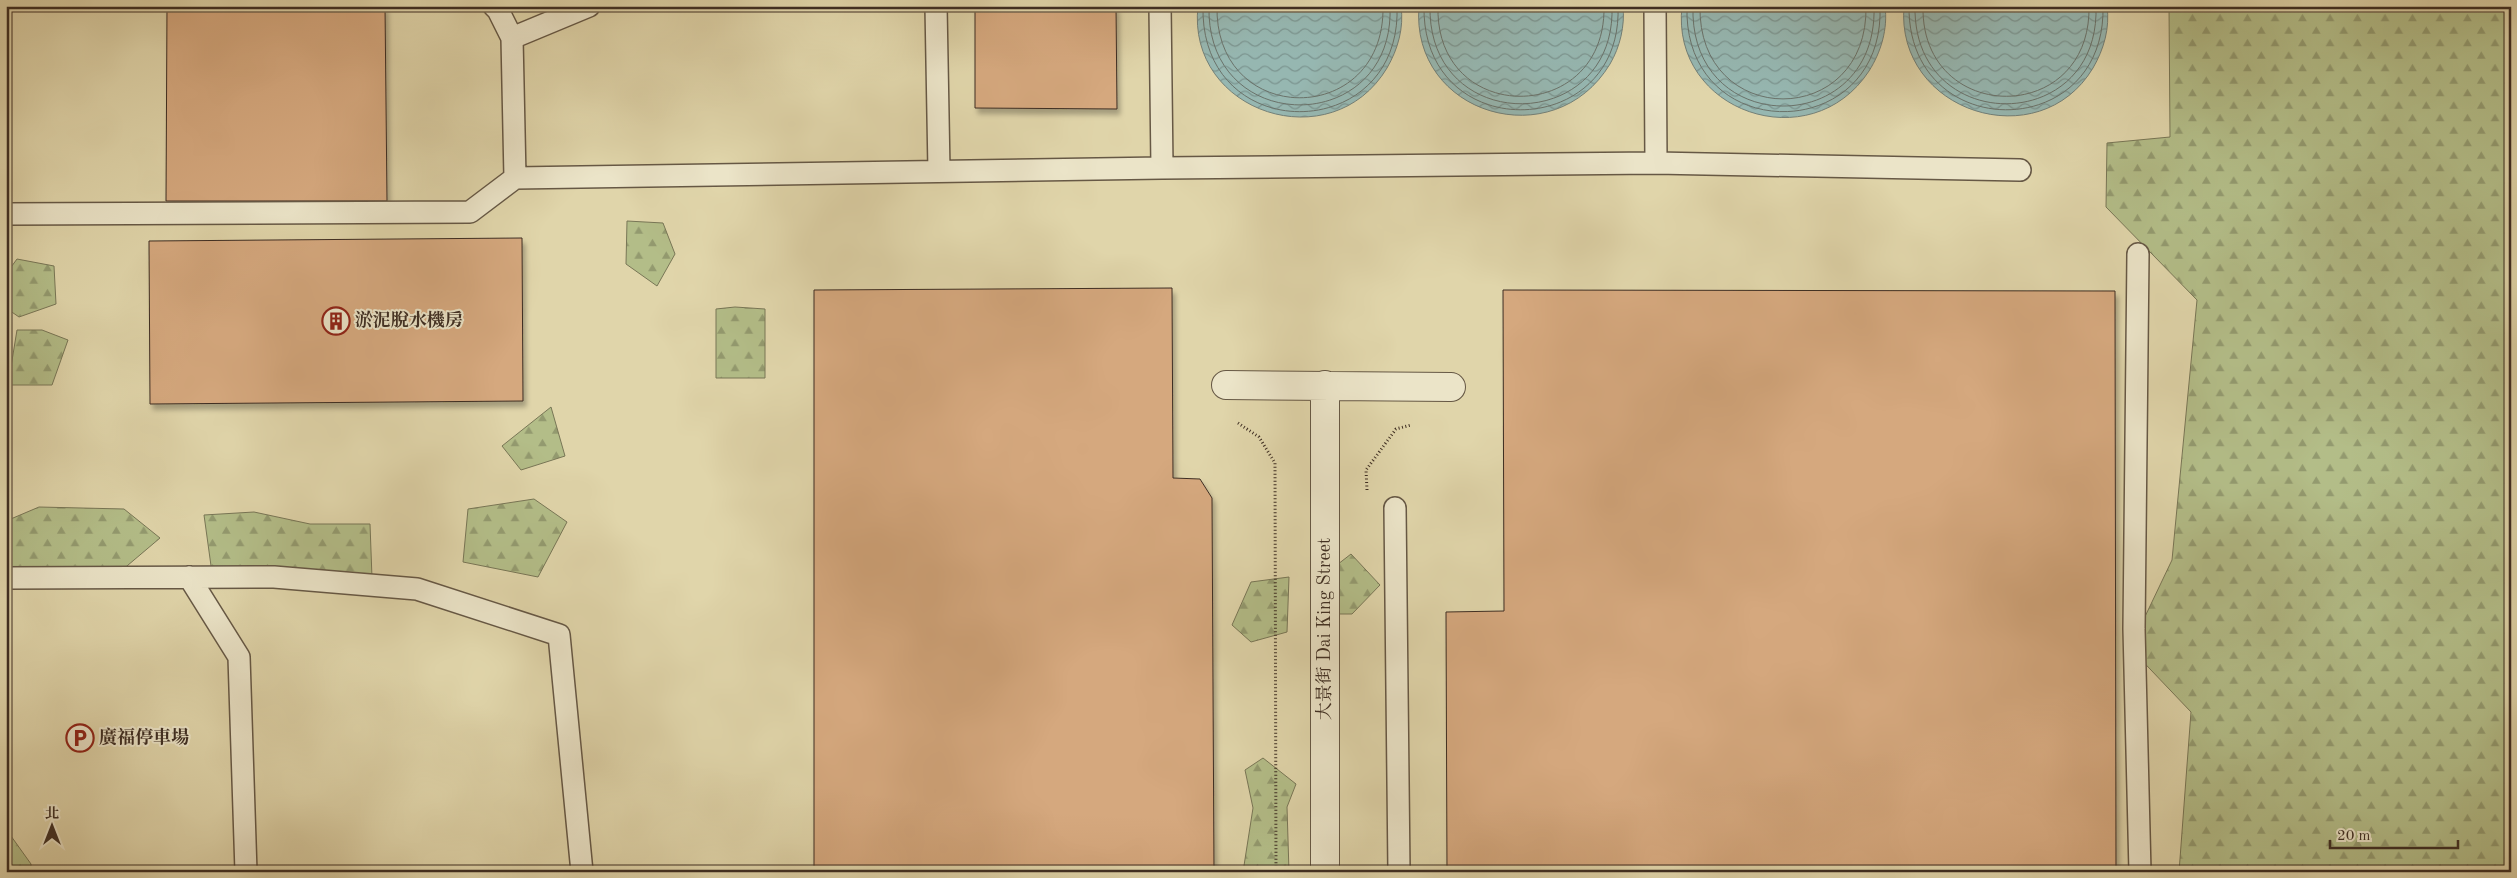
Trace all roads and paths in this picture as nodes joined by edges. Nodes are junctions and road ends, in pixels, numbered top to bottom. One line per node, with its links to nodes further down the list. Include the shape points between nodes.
1 (494, 6): 6 (lane)
2 (589, 6): 6 (lane)
3 (936, 6): 10 (lane)
4 (1160, 6): 8 (lane)
5 (1655, 6): 7 (lane)
6 (512, 38): 11 (lane)
7 (1656, 163): 8 (lane); 9 (lane)
8 (1162, 168): 10 (lane)
9 (2020, 170)
10 (939, 171): 11 (lane)
11 (515, 178): 12 (lane, via 470,212)
12 (6, 214)
13 (2138, 254): 26 (lane, via 2134,629)
14 (1226, 385): 15 (street)
15 (1325, 385): 16 (street); 24 (street, 大景街 Dai King Street)
16 (1452, 387)
17 (1234, 420): 23 (path, via 1259,437 1275,463)
18 (1395, 508): 25 (lane)
19 (6, 578): 20 (lane)
20 (189, 578): 21 (lane, via 240,657); 22 (lane, via 274,578 417,589 559,635)
21 (246, 872)
22 (582, 872)
23 (1276, 872)
24 (1325, 872)
25 (1398, 872)
26 (2140, 872)

